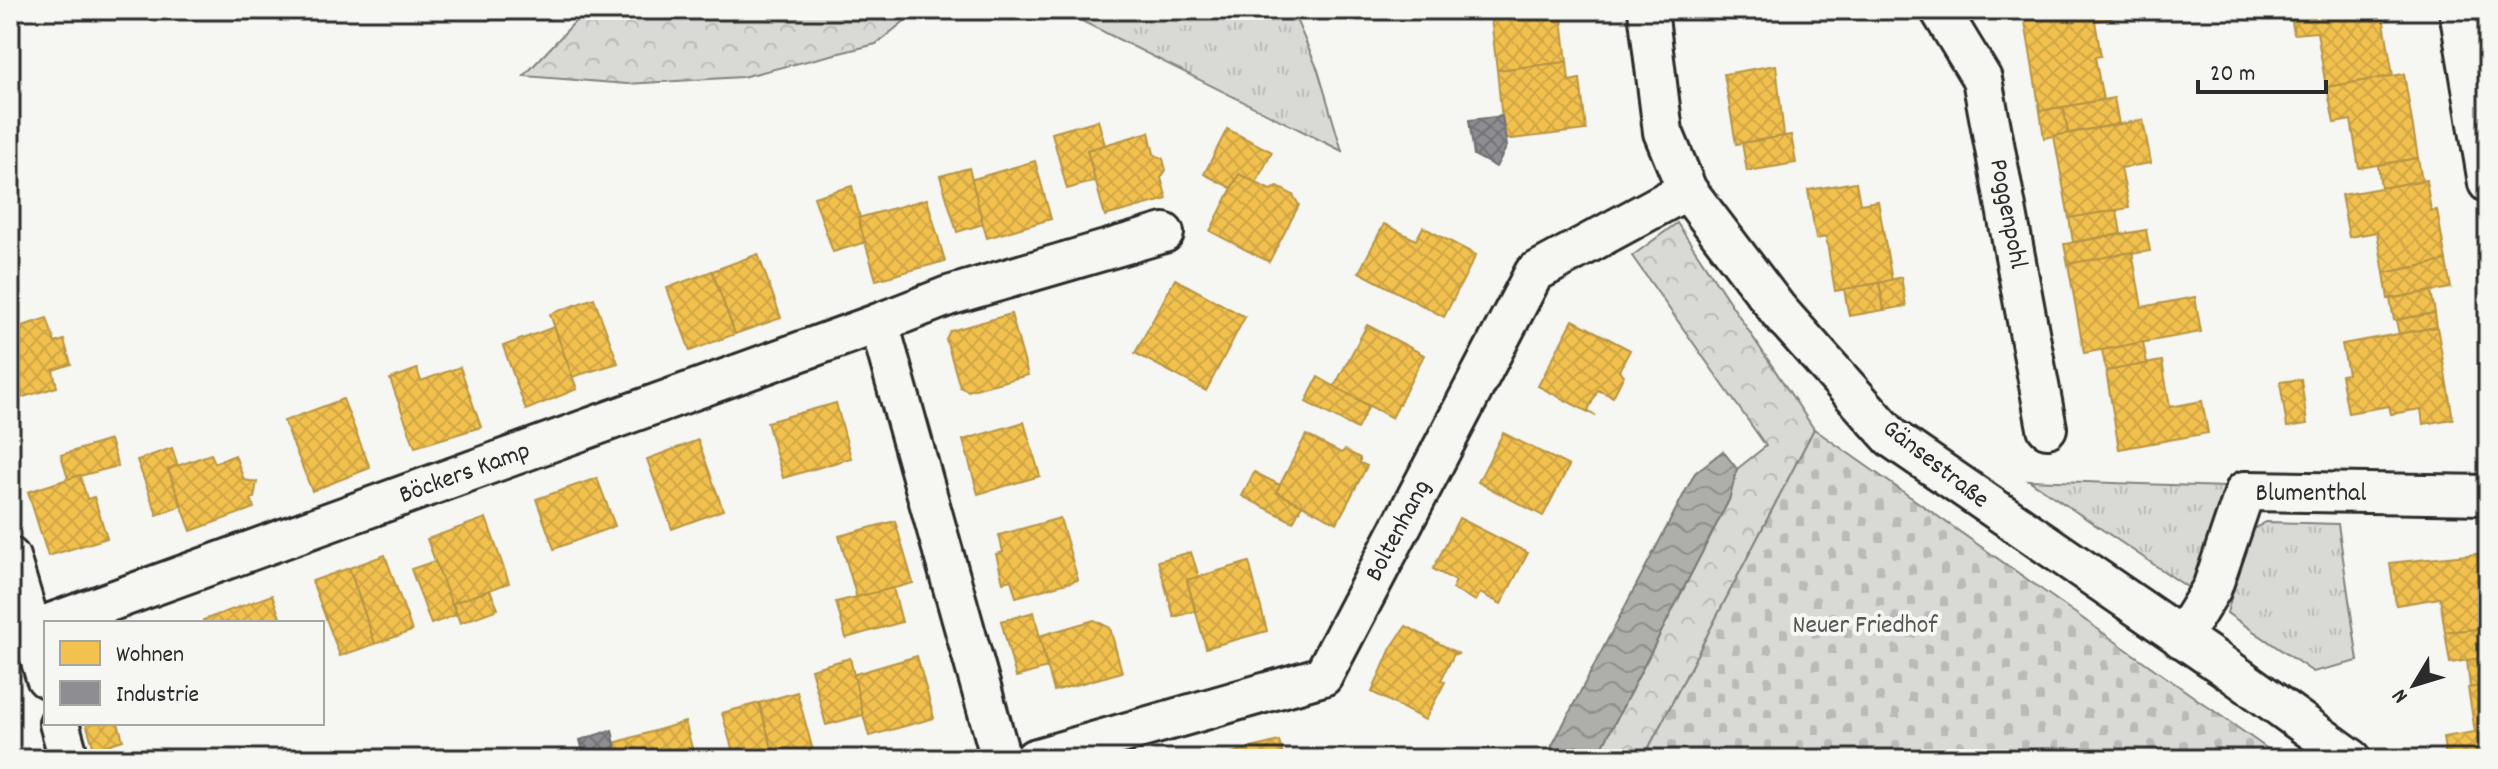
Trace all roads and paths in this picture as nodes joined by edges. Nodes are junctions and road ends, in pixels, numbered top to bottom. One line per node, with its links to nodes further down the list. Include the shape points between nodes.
1 (1648, 10): 5 (street, Gänsestraße, via 1663,132)
2 (1940, 10): 8 (street, Poggenpohl, via 1982,79)
3 (2459, 10): 4 (street)
4 (2488, 183)
5 (1687, 190): 13 (street, Gänsestraße, via 1778,310 1892,438); 17 (street, Boltenhang, via 1534,273 1323,676)
6 (1164, 233): 7 (street, Böckers Kamp, via 948,296)
7 (879, 323): 11 (street, Böckers Kamp); 16 (street)
8 (2047, 428)
9 (2488, 495): 13 (street, Blumenthal, via 2245,491 2212,588)
10 (10, 557): 12 (street)
11 (57, 621)
12 (43, 626)
13 (2181, 638): 18 (street, Gänsestraße)
14 (60, 725): 15 (street)
15 (69, 759)
16 (1001, 759)
17 (1034, 759)
18 (2352, 759)

